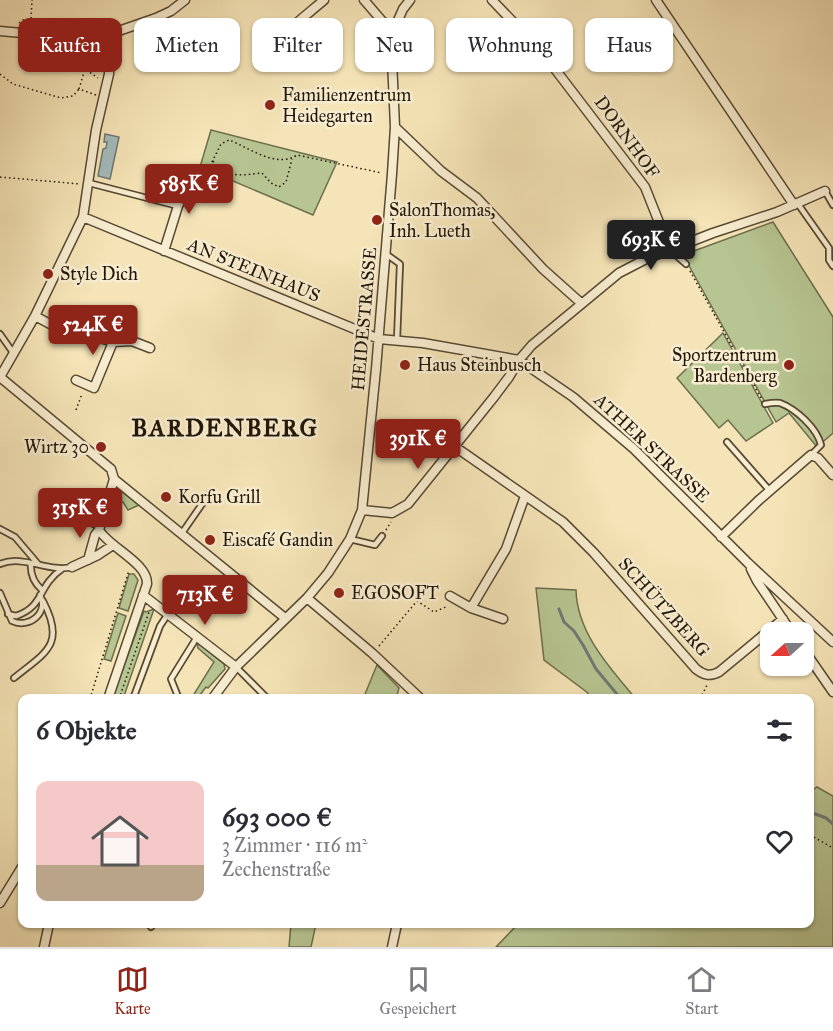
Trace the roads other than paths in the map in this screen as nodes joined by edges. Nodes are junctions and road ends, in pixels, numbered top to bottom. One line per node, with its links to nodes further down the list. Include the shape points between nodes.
1 (185, 0): 10 (street, via 164,14)
2 (324, 0): 7 (street)
3 (364, 0): 8 (street)
4 (410, 0): 9 (street, HEIDESTRASSE)
5 (492, 0): 23 (street, DORNHOF, via 542,52 645,187)
6 (656, 0): 19 (street)
7 (303, 18)
8 (380, 18)
9 (398, 18)
10 (122, 30)
11 (0, 31): 12 (street)
12 (18, 33)
13 (108, 72): 17 (street)
14 (393, 72): 15 (street, HEIDESTRASSE)
15 (395, 127): 25 (street, HEIDESTRASSE); 28 (street, via 441,171 477,198 543,269)
16 (206, 170): 21 (street, via 192,177)
17 (89, 184): 21 (lane); 22 (street)
18 (825, 191): 19 (street); 20 (lane)
19 (796, 205): 23 (street); 27 (lane, via 829,248)
20 (833, 205)
21 (178, 206): 24 (street)
22 (83, 217): 24 (street, AN STEINHAUS); 29 (street)
23 (670, 250): 26 (lane); 28 (street, via 620,273)
24 (164, 251): 31 (street, AN STEINHAUS)
25 (386, 253): 31 (street, HEIDESTRASSE); 32 (lane, via 400,264)
26 (686, 264)
27 (833, 266)
28 (581, 303): 36 (street)
29 (35, 316): 33 (street, via 65,332 81,332); 35 (street)
30 (0, 334): 35 (lane)
31 (379, 339): 32 (street, ATHER STRASSE); 48 (street, HEIDESTRASSE)
32 (397, 340): 36 (street, ATHER STRASSE)
33 (113, 342): 34 (street, via 132,342); 37 (street, via 94,388)
34 (150, 348)
35 (14, 354): 43 (street, via 0,376 111,469)
36 (519, 360): 40 (street); 53 (street, ATHER STRASSE, via 601,419)
37 (76, 380)
38 (765, 404): 41 (lane, via 781,404 809,424 820,445)
39 (727, 442): 44 (lane)
40 (454, 446): 46 (street, SCHÜTZBERG); 48 (street, via 408,504 392,513)
41 (811, 455): 42 (street); 44 (street)
42 (833, 475)
43 (114, 479): 49 (street); 51 (street)
44 (770, 490): 53 (street)
45 (209, 494): 51 (lane)
46 (525, 496): 69 (street, via 506,549); 74 (street, SCHÜTZBERG, via 576,534 704,675 719,672)
47 (48, 503): 49 (lane)
48 (362, 510): 54 (street, HEIDESTRASSE)
49 (99, 528): 55 (street); 56 (street)
50 (0, 529): 60 (lane, via 15,537)
51 (182, 533): 72 (street)
52 (382, 536): 54 (lane, via 375,545)
53 (721, 537): 58 (street, ATHER STRASSE)
54 (350, 539): 67 (street, HEIDESTRASSE)
55 (113, 544): 56 (street); 65 (street, via 148,577)
56 (88, 560): 61 (street)
57 (31, 563): 59 (lane); 60 (lane); 64 (lane, via 30,571)
58 (748, 563): 74 (street); 77 (street, ATHER STRASSE)
59 (0, 564)
60 (38, 564): 62 (lane)
61 (72, 567): 62 (lane)
62 (62, 569): 64 (lane, via 51,576)
63 (0, 593): 70 (lane)
64 (41, 593): 68 (lane); 70 (lane, via 33,608 24,614)
65 (143, 595): 71 (street); 82 (street)
66 (450, 596): 69 (street)
67 (306, 598): 72 (street, HEIDESTRASSE); 87 (street)
68 (43, 601): 70 (lane, via 41,613 28,622 18,624); 80 (lane, via 52,621 50,648)
69 (471, 608): 73 (street)
70 (8, 614)
71 (168, 614): 76 (street); 83 (lane)
72 (285, 618): 79 (street, HEIDESTRASSE)
73 (503, 619)
74 (783, 619): 75 (street)
75 (785, 622)
76 (197, 637): 79 (street); 84 (lane, via 171,679)
77 (833, 642)
78 (814, 664): 81 (street)
79 (236, 667): 85 (street, HEIDESTRASSE); 86 (lane)
80 (14, 678)
81 (833, 692)
82 (110, 694)
83 (136, 694)
84 (177, 694)
85 (216, 694)
86 (263, 694)
87 (416, 694)
88 (18, 874): 89 (street)
89 (0, 903)
90 (48, 928): 92 (street)
91 (396, 928): 93 (street)
92 (44, 947)
93 (392, 947)

